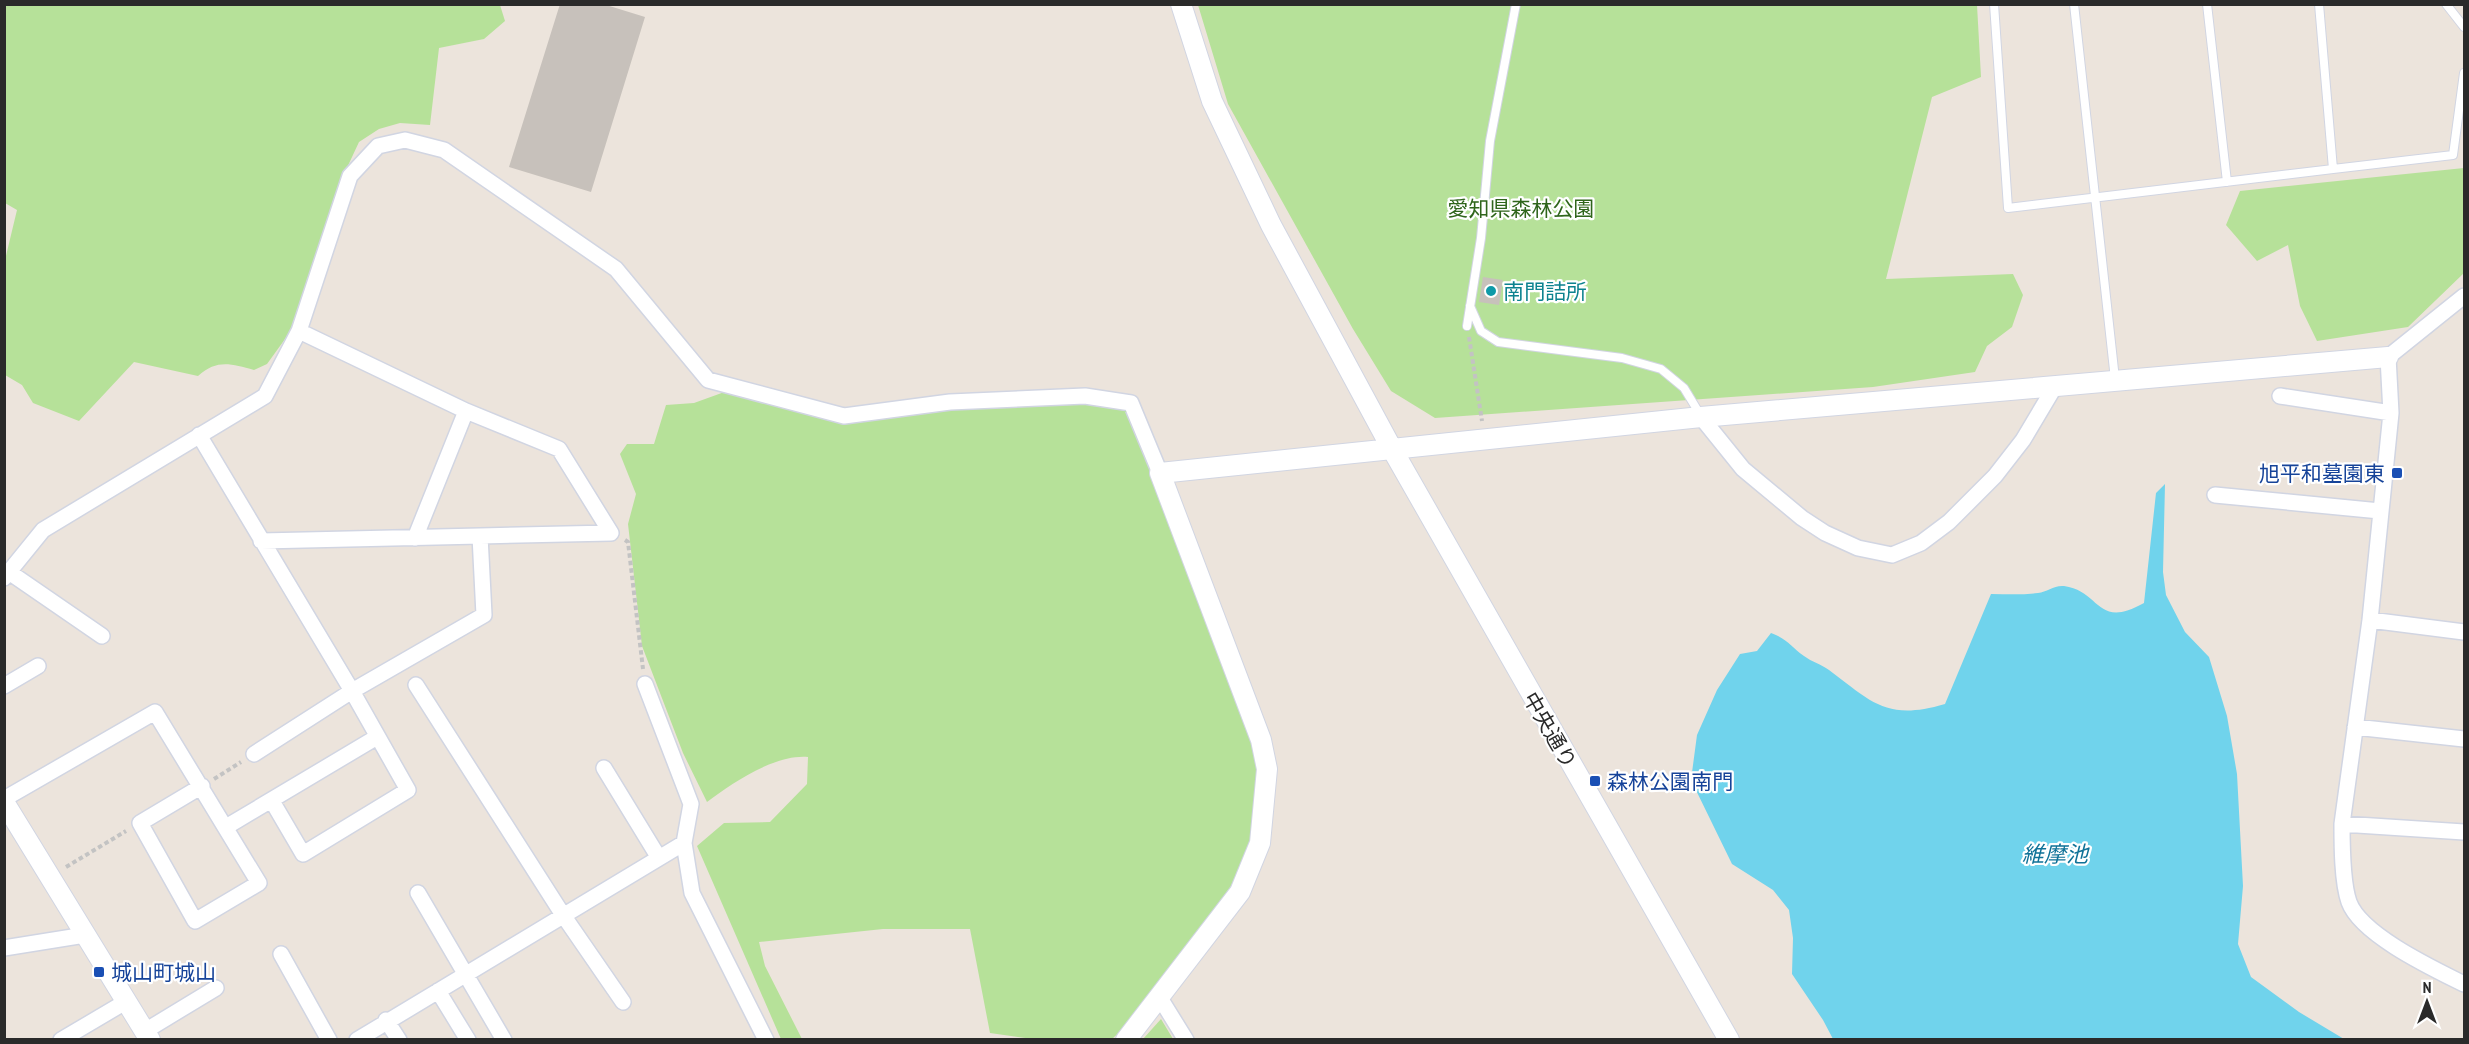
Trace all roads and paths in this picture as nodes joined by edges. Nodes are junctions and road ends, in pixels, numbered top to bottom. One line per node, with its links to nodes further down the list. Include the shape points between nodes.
1 (1181, 4): 26 (street, 中央通り, via 1212,101 1266,215)
2 (1516, 4): 14 (lane, via 1490,141 1482,238)
3 (1994, 4): 12 (lane, via 2008,208)
4 (2074, 4): 12 (lane)
5 (2207, 4): 11 (lane)
6 (2319, 4): 10 (lane)
7 (2446, 4): 8 (lane)
8 (2464, 27)
9 (2464, 73): 10 (lane, via 2453,155)
10 (2333, 169): 11 (lane)
11 (2227, 182): 12 (lane)
12 (2095, 198): 18 (lane)
13 (2464, 296): 17 (street)
14 (1470, 306): 15 (lane); 23 (lane, via 1481,331 1498,342 1622,358 1661,369 1684,388)
15 (1467, 326): 25 (path)
16 (299, 331): 21 (street); 24 (street, via 265,396); 27 (street, via 350,176 378,146 405,140 444,150 616,269 708,380 844,416 950,402 1085,396 1131,403)
17 (2388, 357): 18 (street); 22 (street)
18 (2116, 382): 19 (street)
19 (2054, 387): 23 (street); 23 (street, via 2024,440 1995,476 1949,522 1921,543 1892,555 1858,548 1802,518 1743,470)
20 (2280, 396): 22 (street)
21 (466, 411): 30 (street, via 559,449); 32 (street)
22 (2391, 413): 29 (street)
23 (1701, 417): 25 (street)
24 (198, 435): 33 (street); 34 (street, via 43,530)
25 (1485, 440): 26 (street)
26 (1392, 449): 27 (street); 81 (street, 中央通り)
27 (1160, 473): 67 (street, via 1261,740 1267,769 1260,843 1239,892)
28 (2215, 495): 29 (street)
29 (2379, 511): 35 (street)
30 (611, 533): 31 (street); 39 (path, via 628,542)
31 (480, 536): 32 (street); 42 (street, via 484,615)
32 (415, 538): 33 (street)
33 (261, 541): 42 (street)
34 (7, 575): 37 (street)
35 (2370, 620): 36 (street); 43 (street)
36 (2464, 633)
37 (102, 636)
38 (38, 666): 41 (street)
39 (645, 684): 55 (street, via 691,804)
40 (416, 685): 59 (street)
41 (4, 686)
42 (352, 692): 44 (street); 46 (street)
43 (2355, 727): 45 (street); 52 (street)
44 (377, 737): 50 (street); 50 (street, via 408,790 303,854)
45 (2464, 739)
46 (254, 754): 48 (path)
47 (604, 768): 56 (street)
48 (207, 783): 49 (street, via 155,712); 51 (street); 53 (street)
49 (4, 800): 60 (street)
50 (272, 801): 53 (street)
51 (140, 823): 53 (street, via 195,921 259,883); 57 (path)
52 (2342, 824): 54 (street); 64 (street, via 2349,903 2367,925 2405,954)
53 (226, 827)
54 (2464, 832)
55 (684, 843): 56 (street); 78 (street, via 692,893)
56 (659, 858): 59 (street)
57 (78, 860)
58 (418, 893): 63 (street)
59 (563, 915): 63 (street); 69 (street)
60 (86, 935): 61 (street); 68 (street)
61 (4, 948)
62 (281, 954): 73 (street)
63 (467, 974): 66 (street); 77 (street)
64 (2464, 984)
65 (216, 988): 71 (street)
66 (438, 991): 70 (street); 76 (street)
67 (1160, 998): 79 (street); 80 (street)
68 (127, 1000): 71 (street); 72 (street)
69 (623, 1002)
70 (386, 1020): 74 (street); 75 (street)
71 (147, 1035)
72 (61, 1040)
73 (329, 1040)
74 (357, 1040)
75 (399, 1040)
76 (468, 1040)
77 (504, 1040)
78 (766, 1040)
79 (1126, 1040)
80 (1186, 1040)
81 (1729, 1040)

